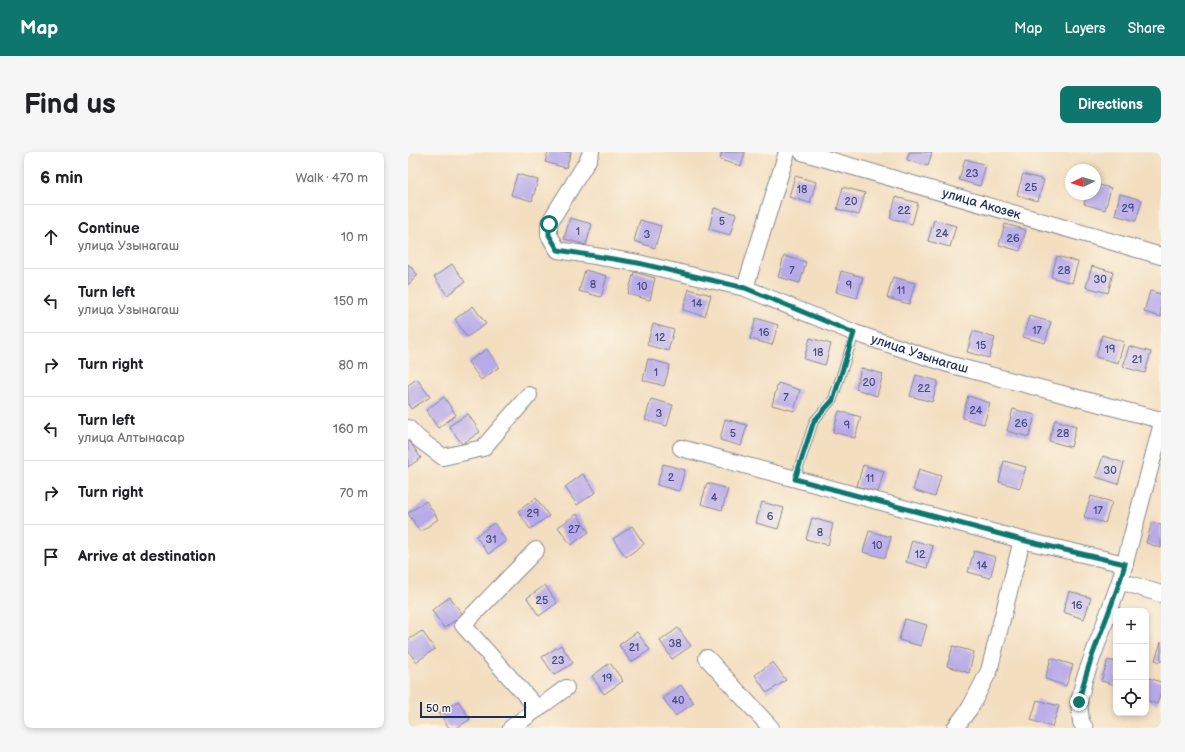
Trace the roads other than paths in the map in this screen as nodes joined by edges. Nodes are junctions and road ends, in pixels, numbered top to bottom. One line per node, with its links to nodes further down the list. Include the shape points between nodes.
1 (591, 152): 5 (street, улица Узынагаш, via 549,224 549,235 558,250 638,263)
2 (787, 152): 5 (street)
3 (802, 152): 4 (street, улица Акозек)
4 (1161, 256)
5 (745, 288): 6 (street, улица Узынагаш)
6 (854, 333): 8 (street, улица Узынагаш, via 948,364); 12 (lane, via 833,400 814,421)
7 (528, 395): 10 (street, via 483,448 443,457)
8 (1161, 420)
9 (1161, 427): 15 (street)
10 (408, 428)
11 (681, 448): 12 (street)
12 (795, 479): 13 (street)
13 (1022, 540): 15 (street); 23 (street, via 989,671 970,708)
14 (536, 550): 20 (street, via 463,625)
15 (1125, 564): 16 (street)
16 (1120, 581): 17 (street); 24 (street, via 1084,680 1079,702 1081,722)
17 (1161, 594)
18 (707, 658): 22 (street)
19 (566, 688): 20 (street)
20 (538, 709): 21 (street)
21 (511, 728)
22 (771, 728)
23 (955, 728)
24 (1085, 728)

